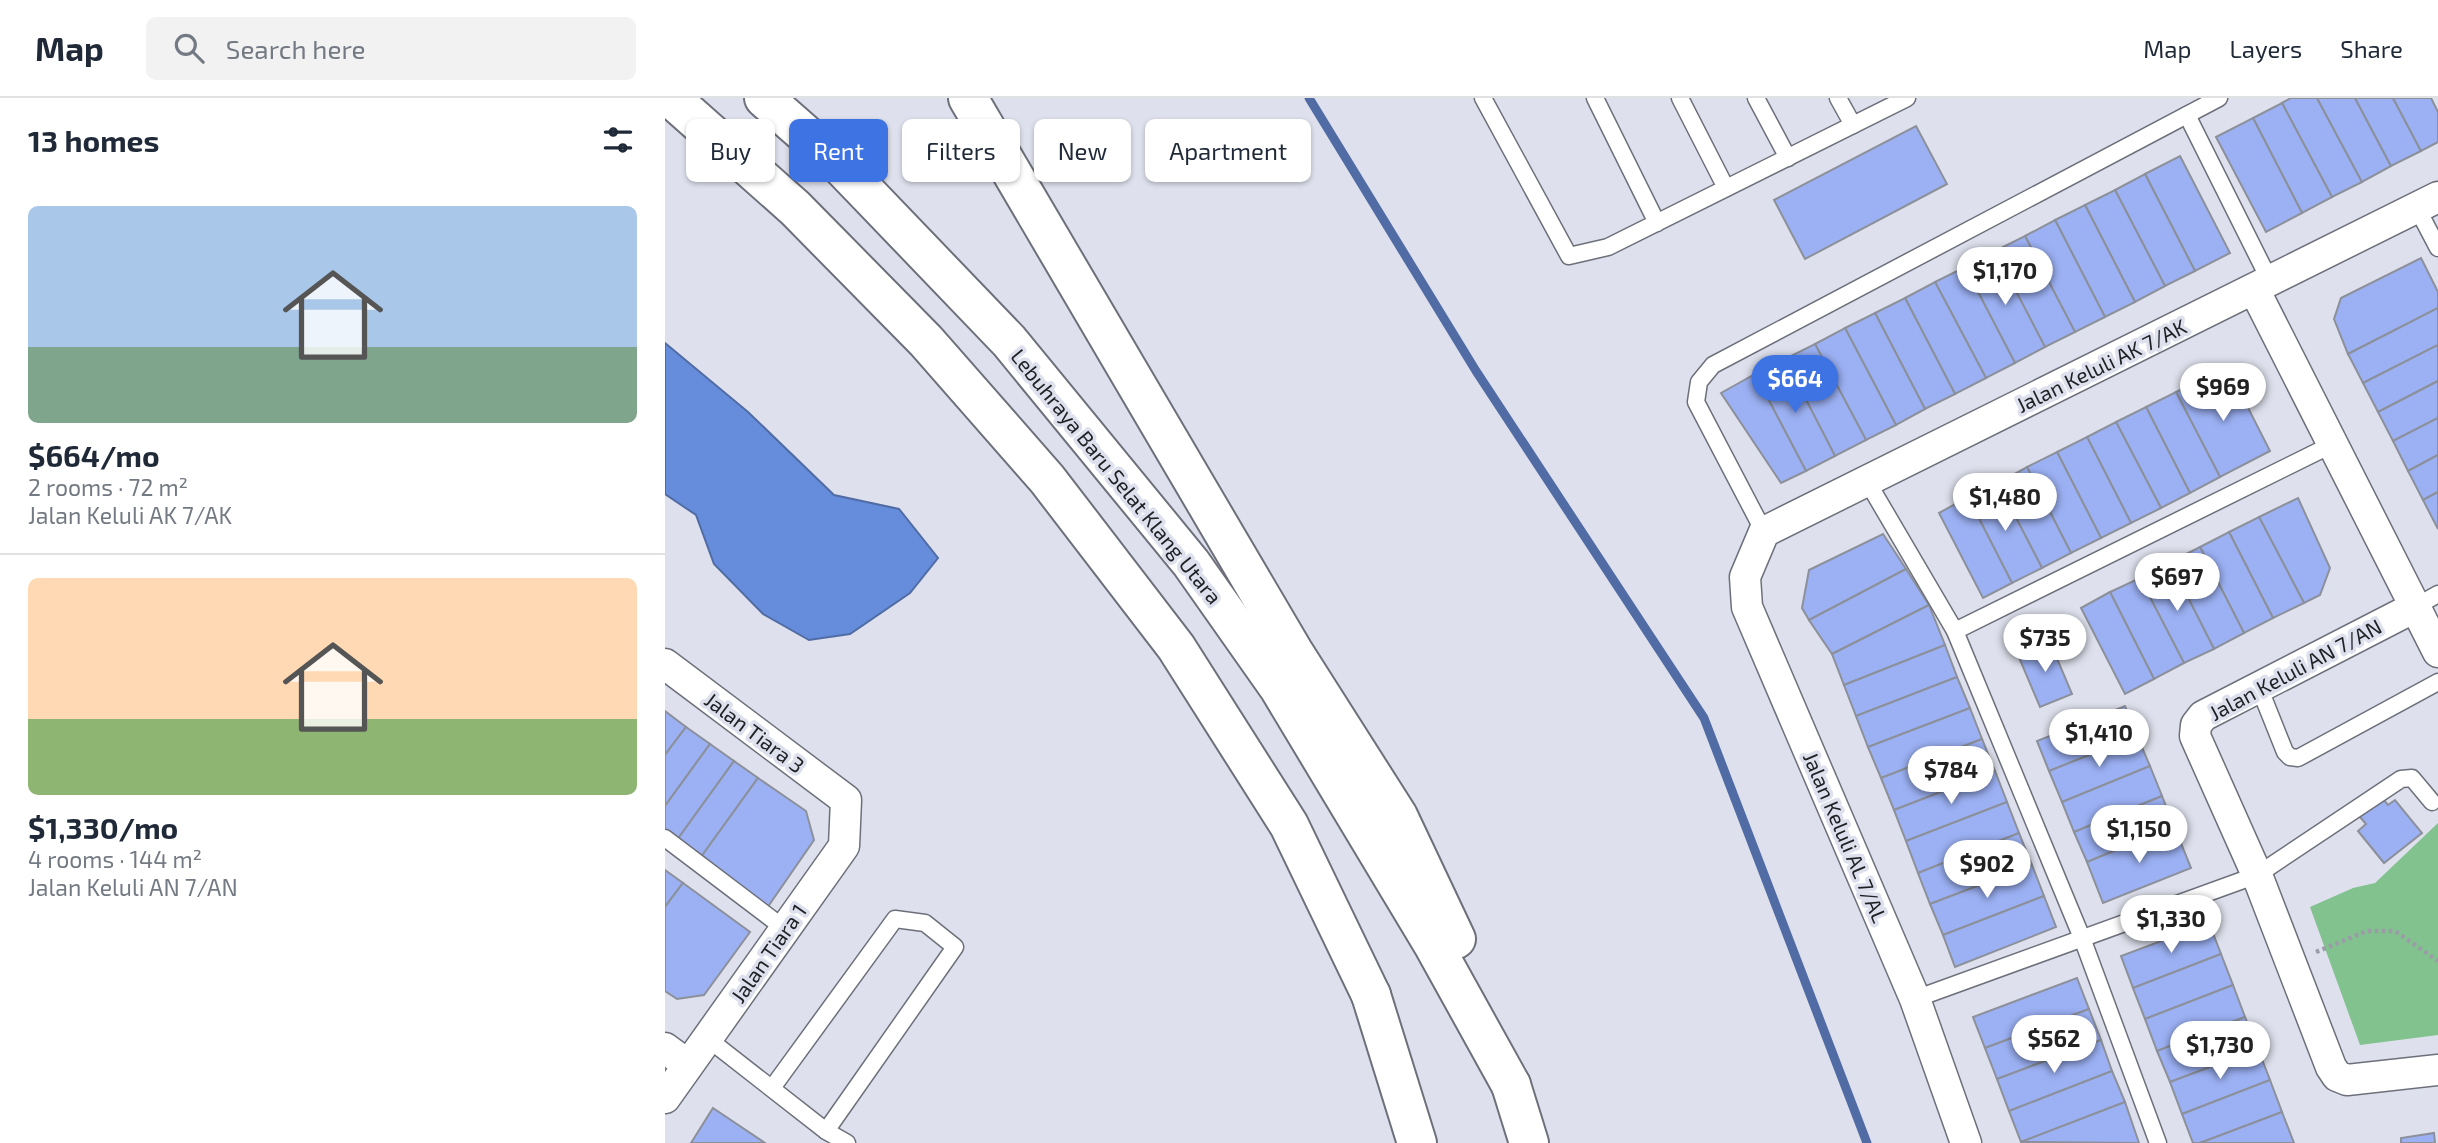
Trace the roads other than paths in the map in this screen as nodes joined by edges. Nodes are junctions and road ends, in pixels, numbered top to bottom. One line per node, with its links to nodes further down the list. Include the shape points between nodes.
1 (670, 98): 17 (highway)
2 (764, 98): 40 (highway, Lebuhraya Baru Selat Klang Utara, via 839,164 1009,341 1191,563 1279,688 1434,946)
3 (968, 98): 40 (highway, via 1293,651 1398,816 1457,940)
4 (1483, 98): 18 (lane, via 1569,256 1608,247)
5 (1595, 98): 18 (lane)
6 (1680, 98): 15 (lane)
7 (1756, 98): 14 (lane)
8 (1839, 98): 13 (lane)
9 (1907, 98): 13 (lane)
10 (2219, 98): 11 (lane)
11 (2187, 115): 20 (lane); 23 (lane, via 1713,365 1699,382 1696,402)
12 (665, 122): 17 (highway)
13 (1853, 125): 14 (lane)
14 (1788, 158): 15 (lane)
15 (1726, 188): 18 (lane)
16 (2427, 203): 19 (lane); 20 (street, Jalan Keluli AK 7/AK)
17 (795, 208): 45 (highway, via 926,341 1038,469 1176,647 1289,825 1371,995)
18 (1657, 223)
19 (2438, 248)
20 (2262, 285): 21 (street); 22 (street, Jalan Keluli AK 7/AK)
21 (2332, 445): 24 (street); 25 (lane)
22 (1867, 481): 23 (street, Jalan Keluli AK 7/AK); 25 (lane)
23 (1764, 532): 36 (street, Jalan Keluli AL 7/AL, via 1745,577 1747,607)
24 (2426, 601): 26 (street); 29 (street, Jalan Keluli AN 7/AN)
25 (1955, 631): 35 (lane)
26 (2438, 652)
27 (665, 664): 30 (street, Jalan Tiara 3)
28 (2438, 682): 29 (lane, via 2298,758 2285,752)
29 (2259, 687): 33 (street, Jalan Keluli AN 7/AN, via 2203,716 2195,736)
30 (846, 800): 34 (street, Jalan Tiara 1, via 844,846)
31 (2432, 802): 33 (lane, via 2413,778 2401,779)
32 (665, 838): 34 (lane)
33 (2257, 875): 35 (lane); 39 (street, Jalan Keluli AN 7/AN, via 2337,1076 2347,1080)
34 (785, 929): 37 (street, Jalan Tiara 1)
35 (2082, 938): 36 (lane); 48 (lane)
36 (1915, 999): 47 (street, Jalan Keluli AL 7/AL)
37 (707, 1038): 38 (street, Jalan Tiara 1); 41 (lane)
38 (677, 1057): 42 (street, Jalan Tiara 1)
39 (2438, 1070)
40 (1511, 1086): 46 (highway)
41 (772, 1088): 43 (lane); 43 (lane, via 895,919 925,923 955,947)
42 (665, 1098)
43 (826, 1131): 44 (lane)
44 (847, 1143)
45 (1417, 1143)
46 (1529, 1143)
47 (1966, 1143)
48 (2158, 1143)

